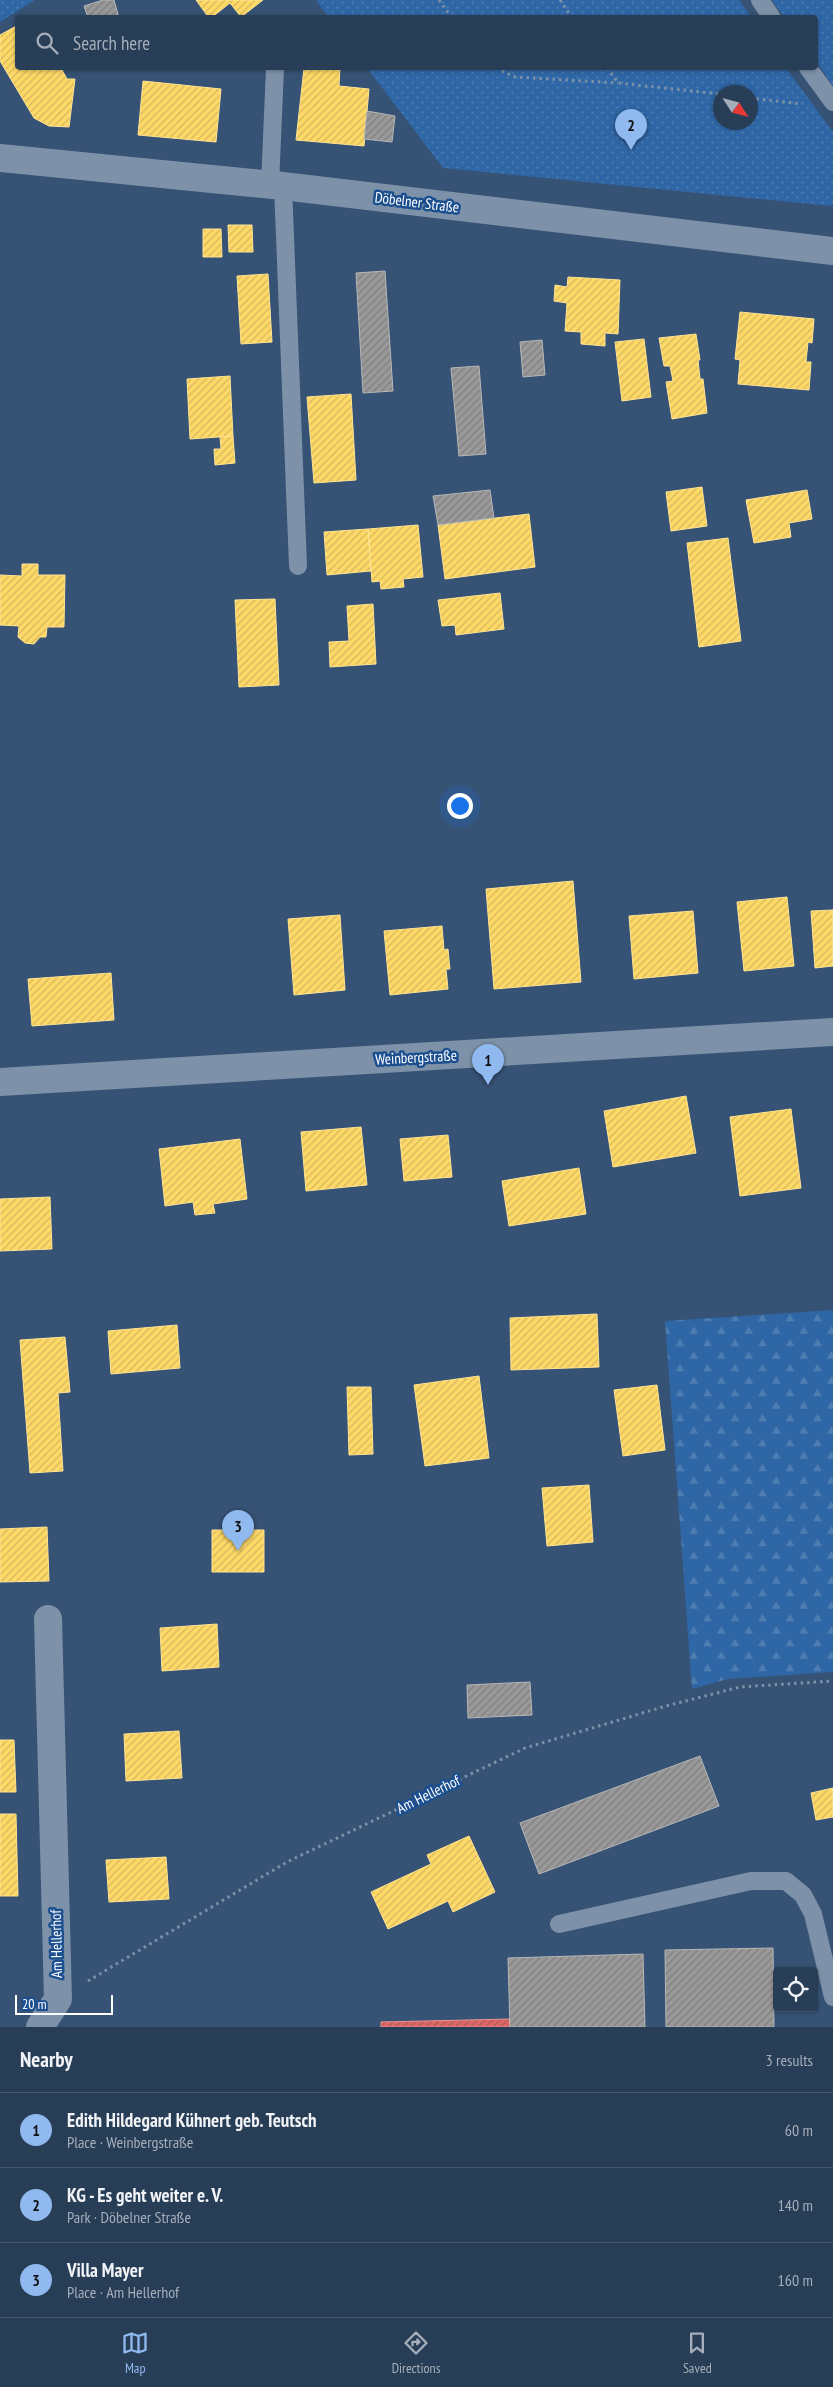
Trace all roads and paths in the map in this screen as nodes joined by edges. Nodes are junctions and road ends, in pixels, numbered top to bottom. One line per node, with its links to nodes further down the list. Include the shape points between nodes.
1 (439, 0): 4 (path)
2 (560, 0): 5 (path)
3 (760, 0): 6 (lane)
4 (450, 15)
5 (570, 15)
6 (770, 15)
7 (275, 70): 17 (lane)
8 (500, 70): 11 (path, via 514,77)
9 (608, 70): 11 (path)
10 (809, 70): 14 (lane)
11 (618, 83): 12 (path)
12 (713, 93)
13 (758, 99): 15 (path)
14 (833, 102)
15 (804, 104)
16 (0, 158): 17 (street, Döbelner Straße)
17 (277, 186): 18 (street, Döbelner Straße); 19 (lane)
18 (833, 251)
19 (298, 566)
20 (833, 1032): 21 (street, Weinbergstraße)
21 (0, 1082)
22 (48, 1618): 26 (street, Am Hellerhof)
23 (833, 1681): 26 (path, Am Hellerhof, via 740,1688 666,1706 525,1748 287,1862)
24 (559, 1924): 25 (lane, via 750,1881 786,1881 803,1895 813,1914)
25 (833, 1998)
26 (58, 1999): 27 (street, Am Hellerhof)
27 (40, 2027)

